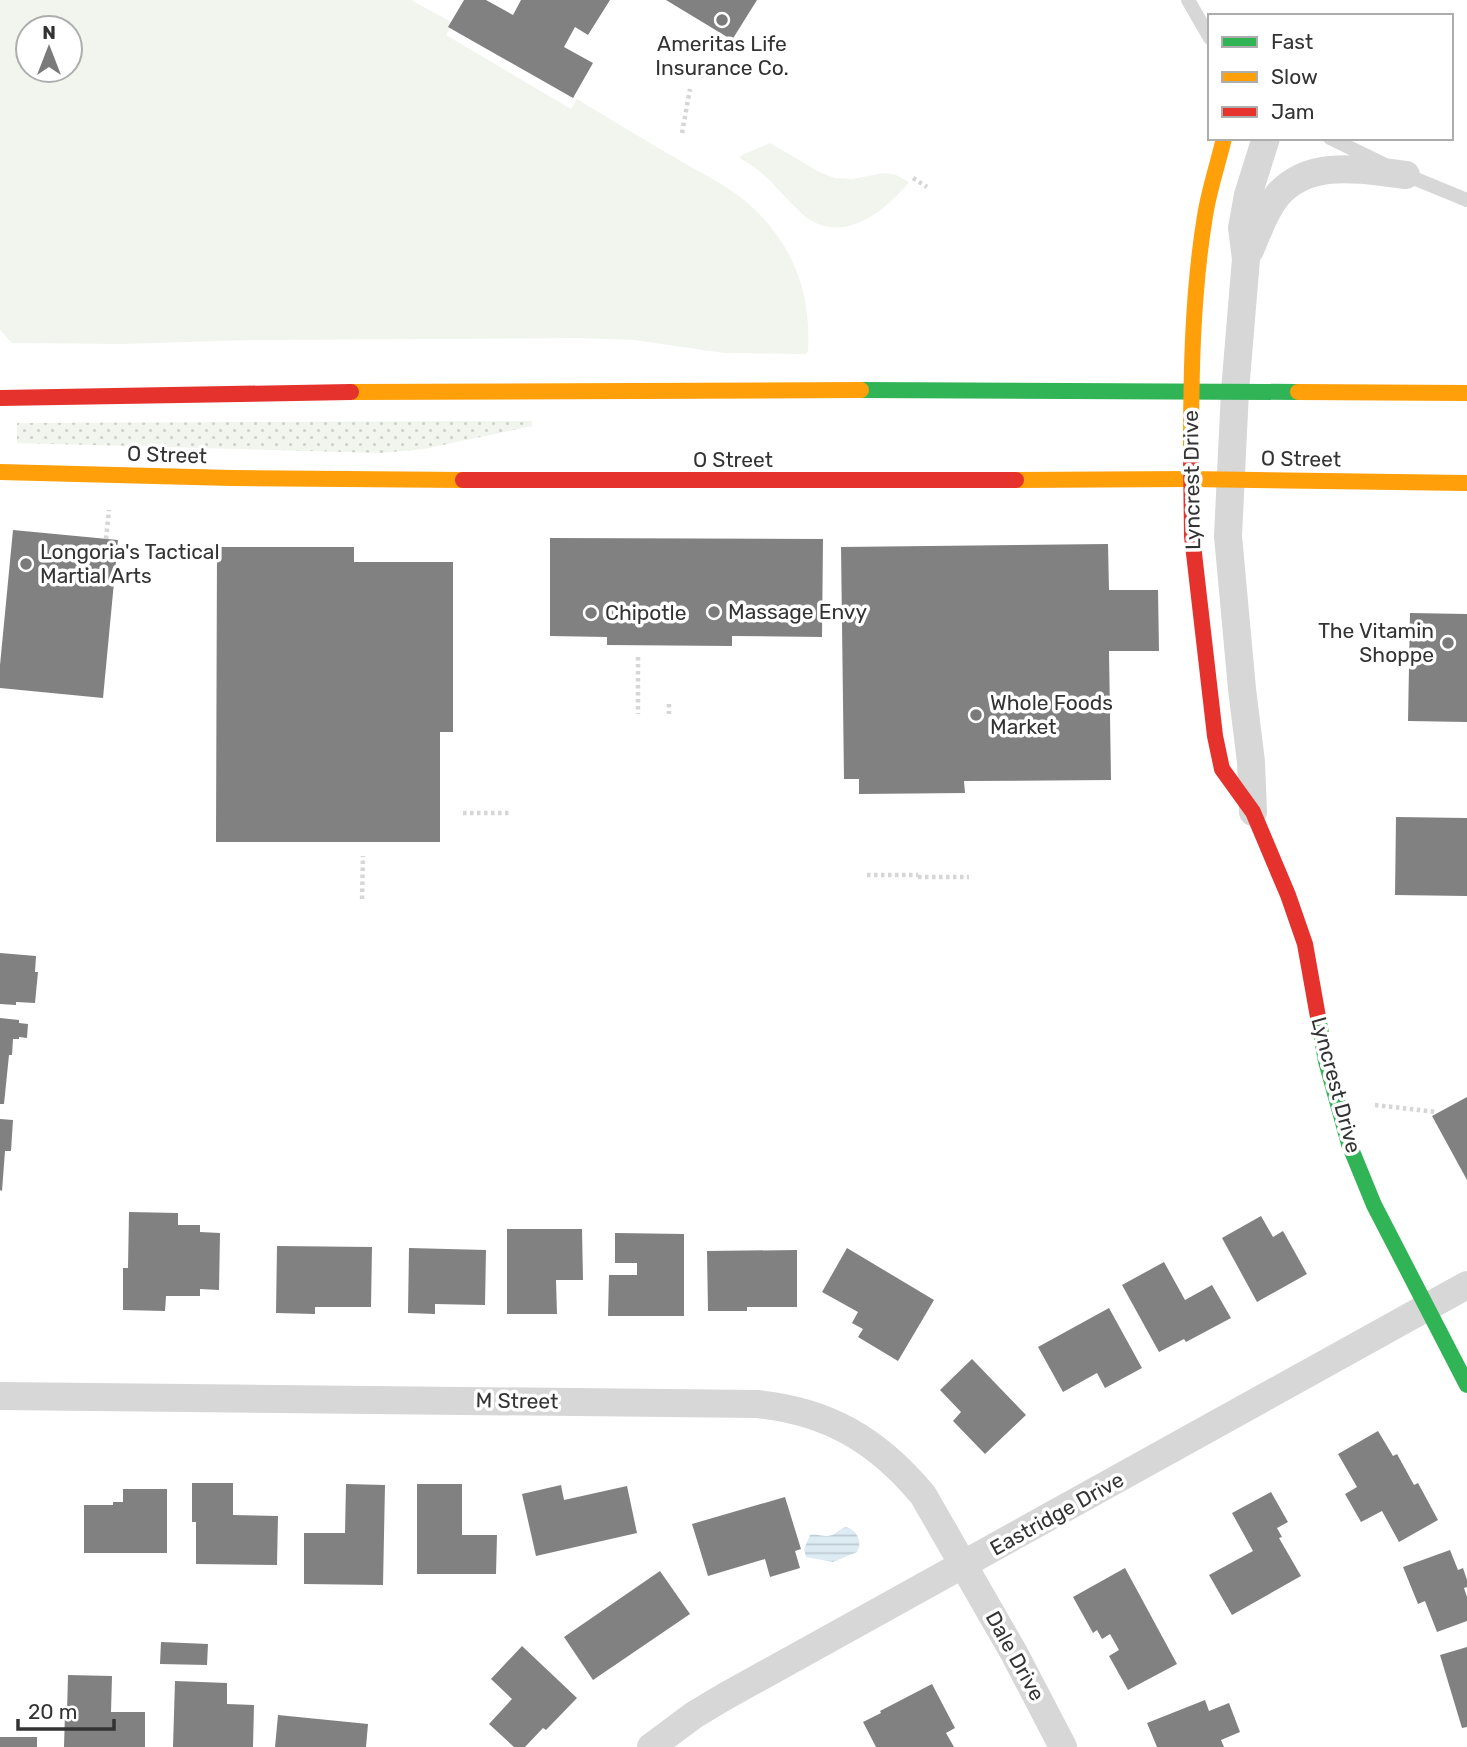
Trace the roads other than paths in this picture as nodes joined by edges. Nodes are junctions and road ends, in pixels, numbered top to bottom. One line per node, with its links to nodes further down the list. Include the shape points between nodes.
1 (1188, 0): 2 (lane)
2 (1208, 35)
3 (1224, 140): 9 (main road, Lyncrest Drive, via 1205,215)
4 (1265, 140): 8 (street, Lyncrest Drive, via 1242,229)
5 (1335, 140): 6 (lane)
6 (1406, 175): 7 (lane); 8 (street, via 1346,168 1315,172 1290,183 1266,213)
7 (1467, 200)
8 (1246, 259): 10 (street, Lyncrest Drive)
9 (1191, 391): 10 (main road); 12 (main road, via 454,390); 14 (main road, Lyncrest Drive)
10 (1234, 391): 11 (main road); 15 (street, Lyncrest Drive)
11 (1467, 393)
12 (0, 398)
13 (0, 472): 14 (main road, O Street, via 512,481)
14 (1190, 478): 15 (main road, O Street); 17 (main road, Lyncrest Drive, via 1194,560 1222,769)
15 (1230, 479): 16 (main road, O Street); 17 (street, Lyncrest Drive, via 1228,550)
16 (1467, 483)
17 (1253, 812): 19 (main road, Lyncrest Drive, via 1305,944 1326,1061 1349,1144 1374,1205)
18 (1467, 1285): 19 (street, Eastridge Drive)
19 (1427, 1307): 20 (main road, Lyncrest Drive); 22 (street, Eastridge Drive)
20 (1467, 1385)
21 (0, 1396): 22 (street, M Street, via 784,1406 845,1429 904,1472)
22 (964, 1565): 23 (street, Eastridge Drive, via 724,1697); 24 (street, Dale Drive)
23 (651, 1747)
24 (1063, 1747)

